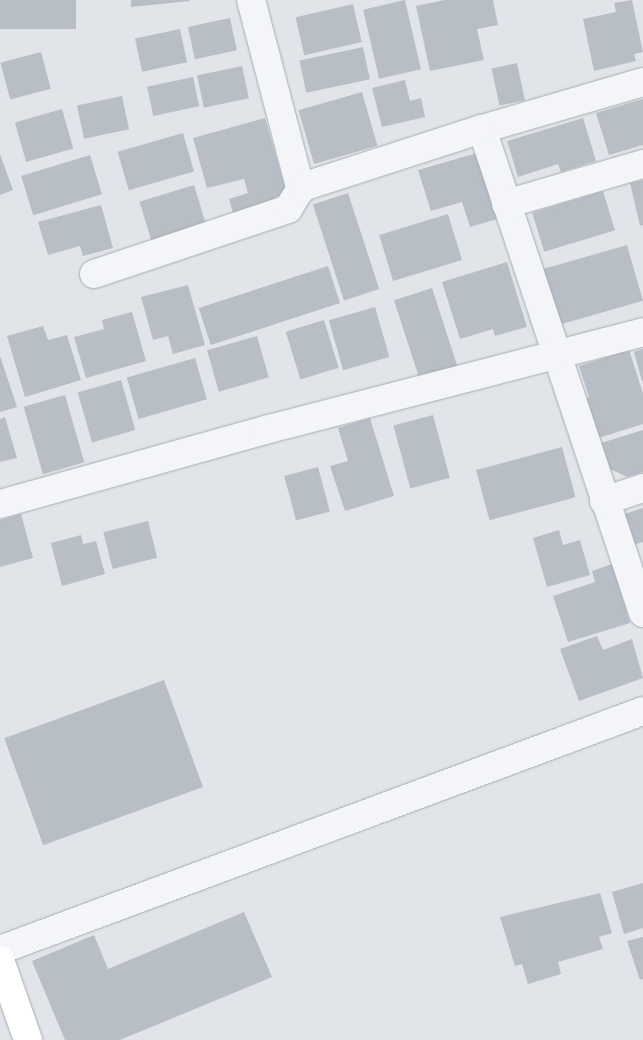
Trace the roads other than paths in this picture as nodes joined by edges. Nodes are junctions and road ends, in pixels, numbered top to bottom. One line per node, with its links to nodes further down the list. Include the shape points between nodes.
1 (251, 0): 5 (street)
2 (643, 82): 3 (street)
3 (482, 129): 5 (street); 6 (street)
4 (643, 164): 6 (street)
5 (301, 190): 7 (street, via 288,209)
6 (506, 204): 9 (street)
7 (94, 274)
8 (643, 332): 9 (street)
9 (554, 355): 11 (street); 12 (street)
10 (643, 488): 11 (street)
11 (604, 501): 13 (street)
12 (0, 504)
13 (643, 613)
14 (643, 712): 15 (street)
15 (0, 950)
16 (0, 960): 17 (main road)
17 (28, 1040)

